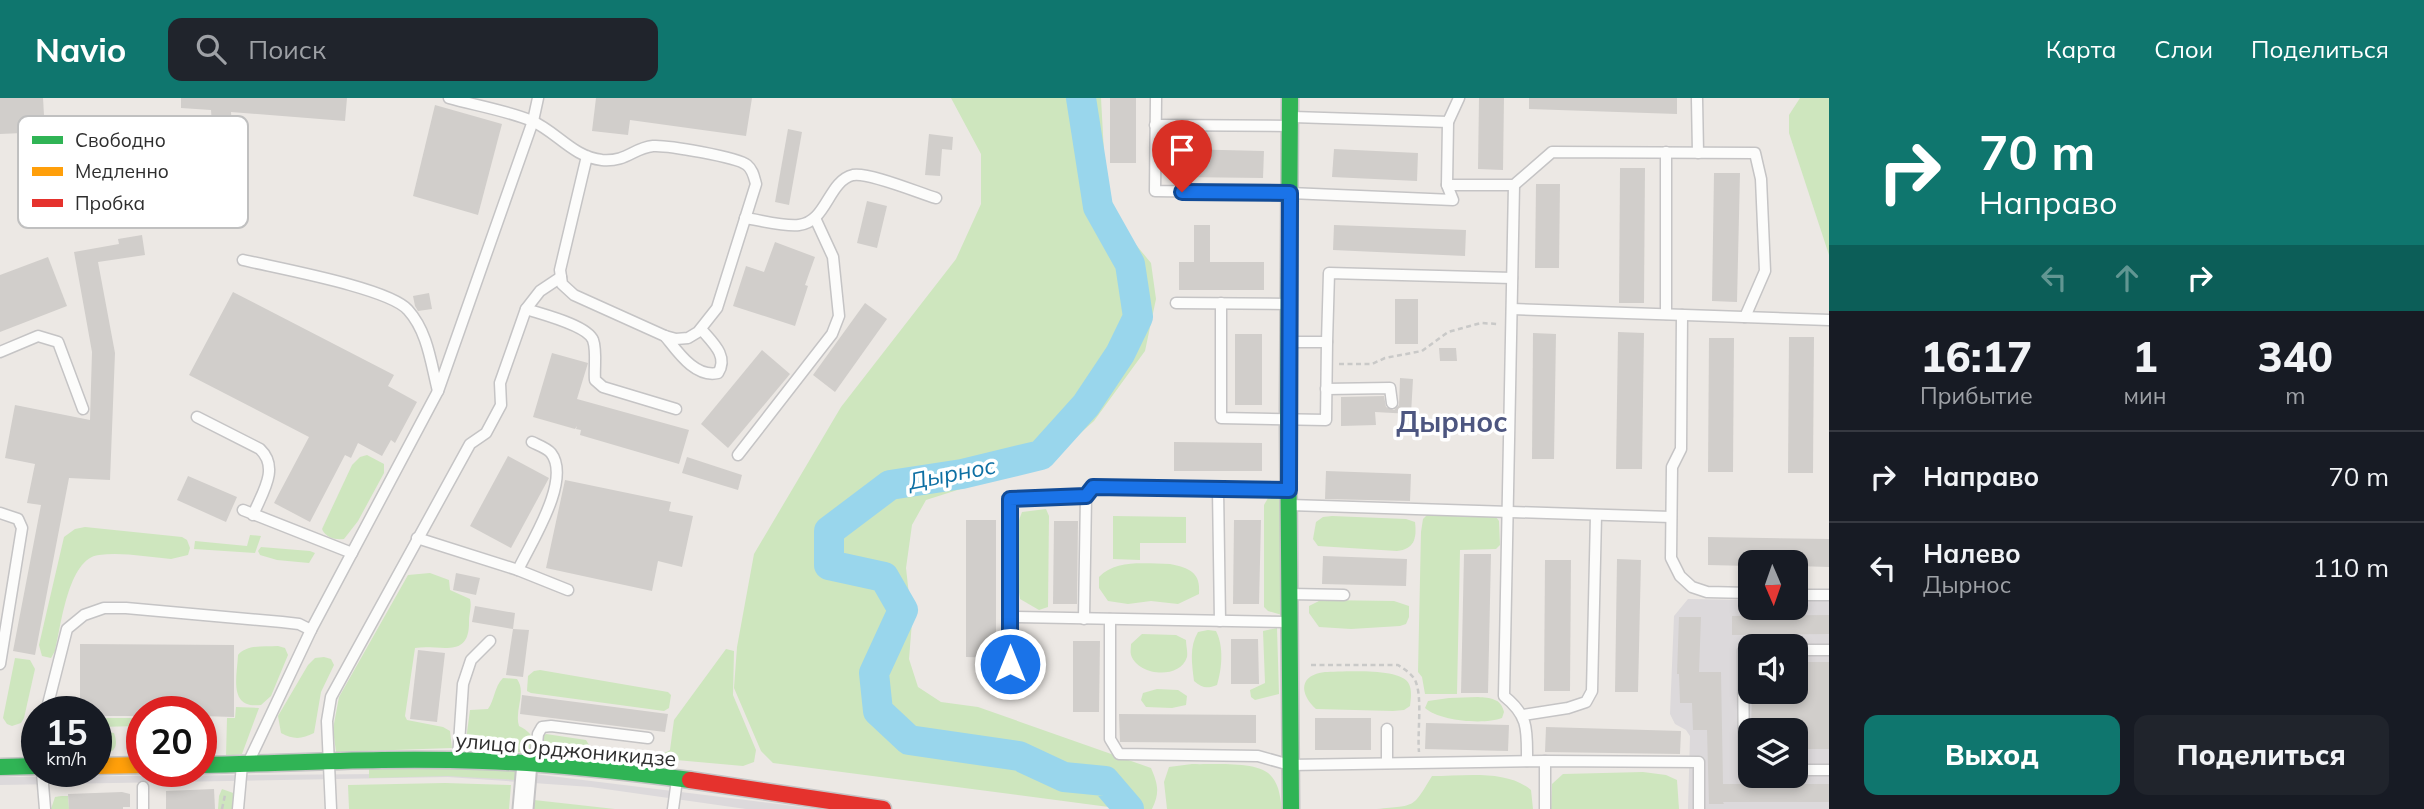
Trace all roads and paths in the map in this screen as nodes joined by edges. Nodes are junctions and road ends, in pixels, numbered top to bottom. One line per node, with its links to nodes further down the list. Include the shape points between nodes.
1 (449, 98): 7 (lane)
2 (538, 98): 7 (lane)
3 (1156, 98): 10 (lane)
4 (1290, 98): 8 (main road)
5 (1459, 98): 9 (lane)
6 (1697, 99): 12 (lane)
7 (533, 121): 13 (lane); 40 (lane)
8 (1290, 122): 9 (lane); 10 (lane); 16 (main road)
9 (1448, 122): 14 (lane)
10 (1155, 125): 16 (lane, via 1155,191)
11 (1666, 152): 12 (lane); 15 (lane, via 1552,152); 28 (lane)
12 (1698, 153): 30 (lane, via 1755,153 1761,179 1765,271)
13 (587, 156): 18 (lane, via 623,159 650,146 664,146 734,159 754,173 756,184); 21 (lane)
14 (1447, 185): 15 (lane); 16 (lane, via 1453,200)
15 (1514, 186): 22 (lane)
16 (1290, 193): 25 (main road)
17 (936, 198): 19 (lane, via 865,175 851,175)
18 (745, 218): 19 (lane, via 800,225); 33 (lane, via 717,308)
19 (815, 218): 47 (lane, via 833,257 839,316 832,334)
20 (243, 260): 40 (lane, via 373,291 407,308 424,334)
21 (561, 277): 26 (lane, via 540,291); 34 (lane, via 574,295)
22 (1512, 278): 27 (lane); 36 (lane, via 1329,273)
23 (1176, 303): 24 (lane)
24 (1221, 303): 25 (lane); 45 (lane, via 1221,418)
25 (1289, 304): 35 (main road)
26 (526, 309): 43 (lane, via 589,333 595,380 603,387); 57 (lane, via 500,383 501,405 486,433 470,444)
27 (1512, 309): 28 (lane); 32 (lane)
28 (1666, 314): 29 (lane)
29 (1682, 315): 30 (lane); 56 (lane, via 1681,449 1672,467)
30 (1745, 317): 31 (lane)
31 (1829, 320)
32 (1511, 324): 38 (path, via 1481,323 1448,332 1422,351 1372,364); 52 (lane)
33 (701, 329): 34 (lane, via 688,338); 34 (lane, via 722,355 718,373 708,375 694,368)
34 (665, 336)
35 (1289, 342): 36 (lane); 45 (main road)
36 (1327, 342): 38 (lane)
37 (0, 352): 42 (lane, via 38,336 58,341)
38 (1327, 365): 39 (lane)
39 (1326, 389): 41 (lane, via 1390,388); 45 (lane, via 1326,420)
40 (439, 391): 58 (lane)
41 (1392, 403)
42 (83, 409)
43 (676, 409)
44 (197, 417): 54 (lane, via 268,456 270,474)
45 (1288, 419): 50 (main road)
46 (532, 442): 59 (lane, via 550,452 558,468 552,499)
47 (738, 455)
48 (1218, 489): 49 (lane, via 1093,487); 50 (lane); 69 (lane)
49 (1086, 496): 66 (lane, via 1010,499); 67 (lane)
50 (1289, 497): 52 (lane); 62 (main road)
51 (243, 510): 54 (lane)
52 (1508, 512): 55 (lane); 79 (lane, via 1504,696)
53 (0, 513): 75 (lane, via 18,519 22,528)
54 (254, 515): 58 (lane)
55 (1596, 515): 56 (lane); 79 (lane, via 1592,691 1587,702)
56 (1671, 517): 61 (lane, via 1671,558 1680,576 1707,592)
57 (417, 538): 59 (lane); 85 (lane, via 331,697 327,721)
58 (352, 553): 71 (lane)
59 (518, 570): 60 (lane)
60 (568, 590)
61 (1738, 593)
62 (1289, 594): 63 (lane); 70 (main road)
63 (1344, 595)
64 (1808, 595): 65 (lane)
65 (1829, 595)
66 (1010, 617): 67 (lane); 76 (lane)
67 (1084, 619): 68 (lane)
68 (1110, 619): 69 (lane); 91 (lane, via 1110,739 1119,754 1258,756)
69 (1220, 621): 70 (lane)
70 (1289, 622): 77 (main road)
71 (311, 630): 78 (lane, via 282,622 104,608 84,615 67,629); 89 (lane)
72 (490, 642): 82 (lane, via 471,660 463,684)
73 (1808, 650): 74 (lane)
74 (1829, 650)
75 (0, 664)
76 (1010, 664)
77 (1290, 664): 88 (path, via 1398,665 1408,671 1418,688 1419,750); 91 (main road)
78 (50, 696)
79 (1523, 715): 83 (lane)
80 (1387, 729): 87 (lane)
81 (648, 738): 86 (lane, via 542,727)
82 (458, 760): 85 (main road, улица Орджоникидзе); 86 (main road, улица Орджоникидзе)
83 (1527, 761): 84 (lane); 88 (lane)
84 (1545, 761): 109 (lane); 110 (lane, via 1699,762)
85 (330, 762): 89 (main road, улица Орджоникидзе); 104 (lane)
86 (531, 763): 96 (main road, улица Орджоникидзе); 105 (street)
87 (1387, 763): 88 (lane); 91 (lane)
88 (1427, 763)
89 (245, 764): 90 (main road, улица Орджоникидзе); 103 (lane)
90 (217, 765)
91 (1290, 765): 108 (main road)
92 (21, 766): 93 (main road)
93 (0, 767)
94 (1829, 769): 95 (lane)
95 (1808, 770)
96 (677, 779): 106 (lane); 107 (main road, улица Орджоникидзе)
97 (226, 785): 102 (path)
98 (44, 787): 100 (lane)
99 (143, 787): 101 (lane)
100 (45, 809)
101 (143, 809)
102 (222, 809)
103 (238, 809)
104 (331, 809)
105 (523, 809)
106 (673, 809)
107 (883, 809)
108 (1290, 809)
109 (1545, 809)
110 (1699, 809)

